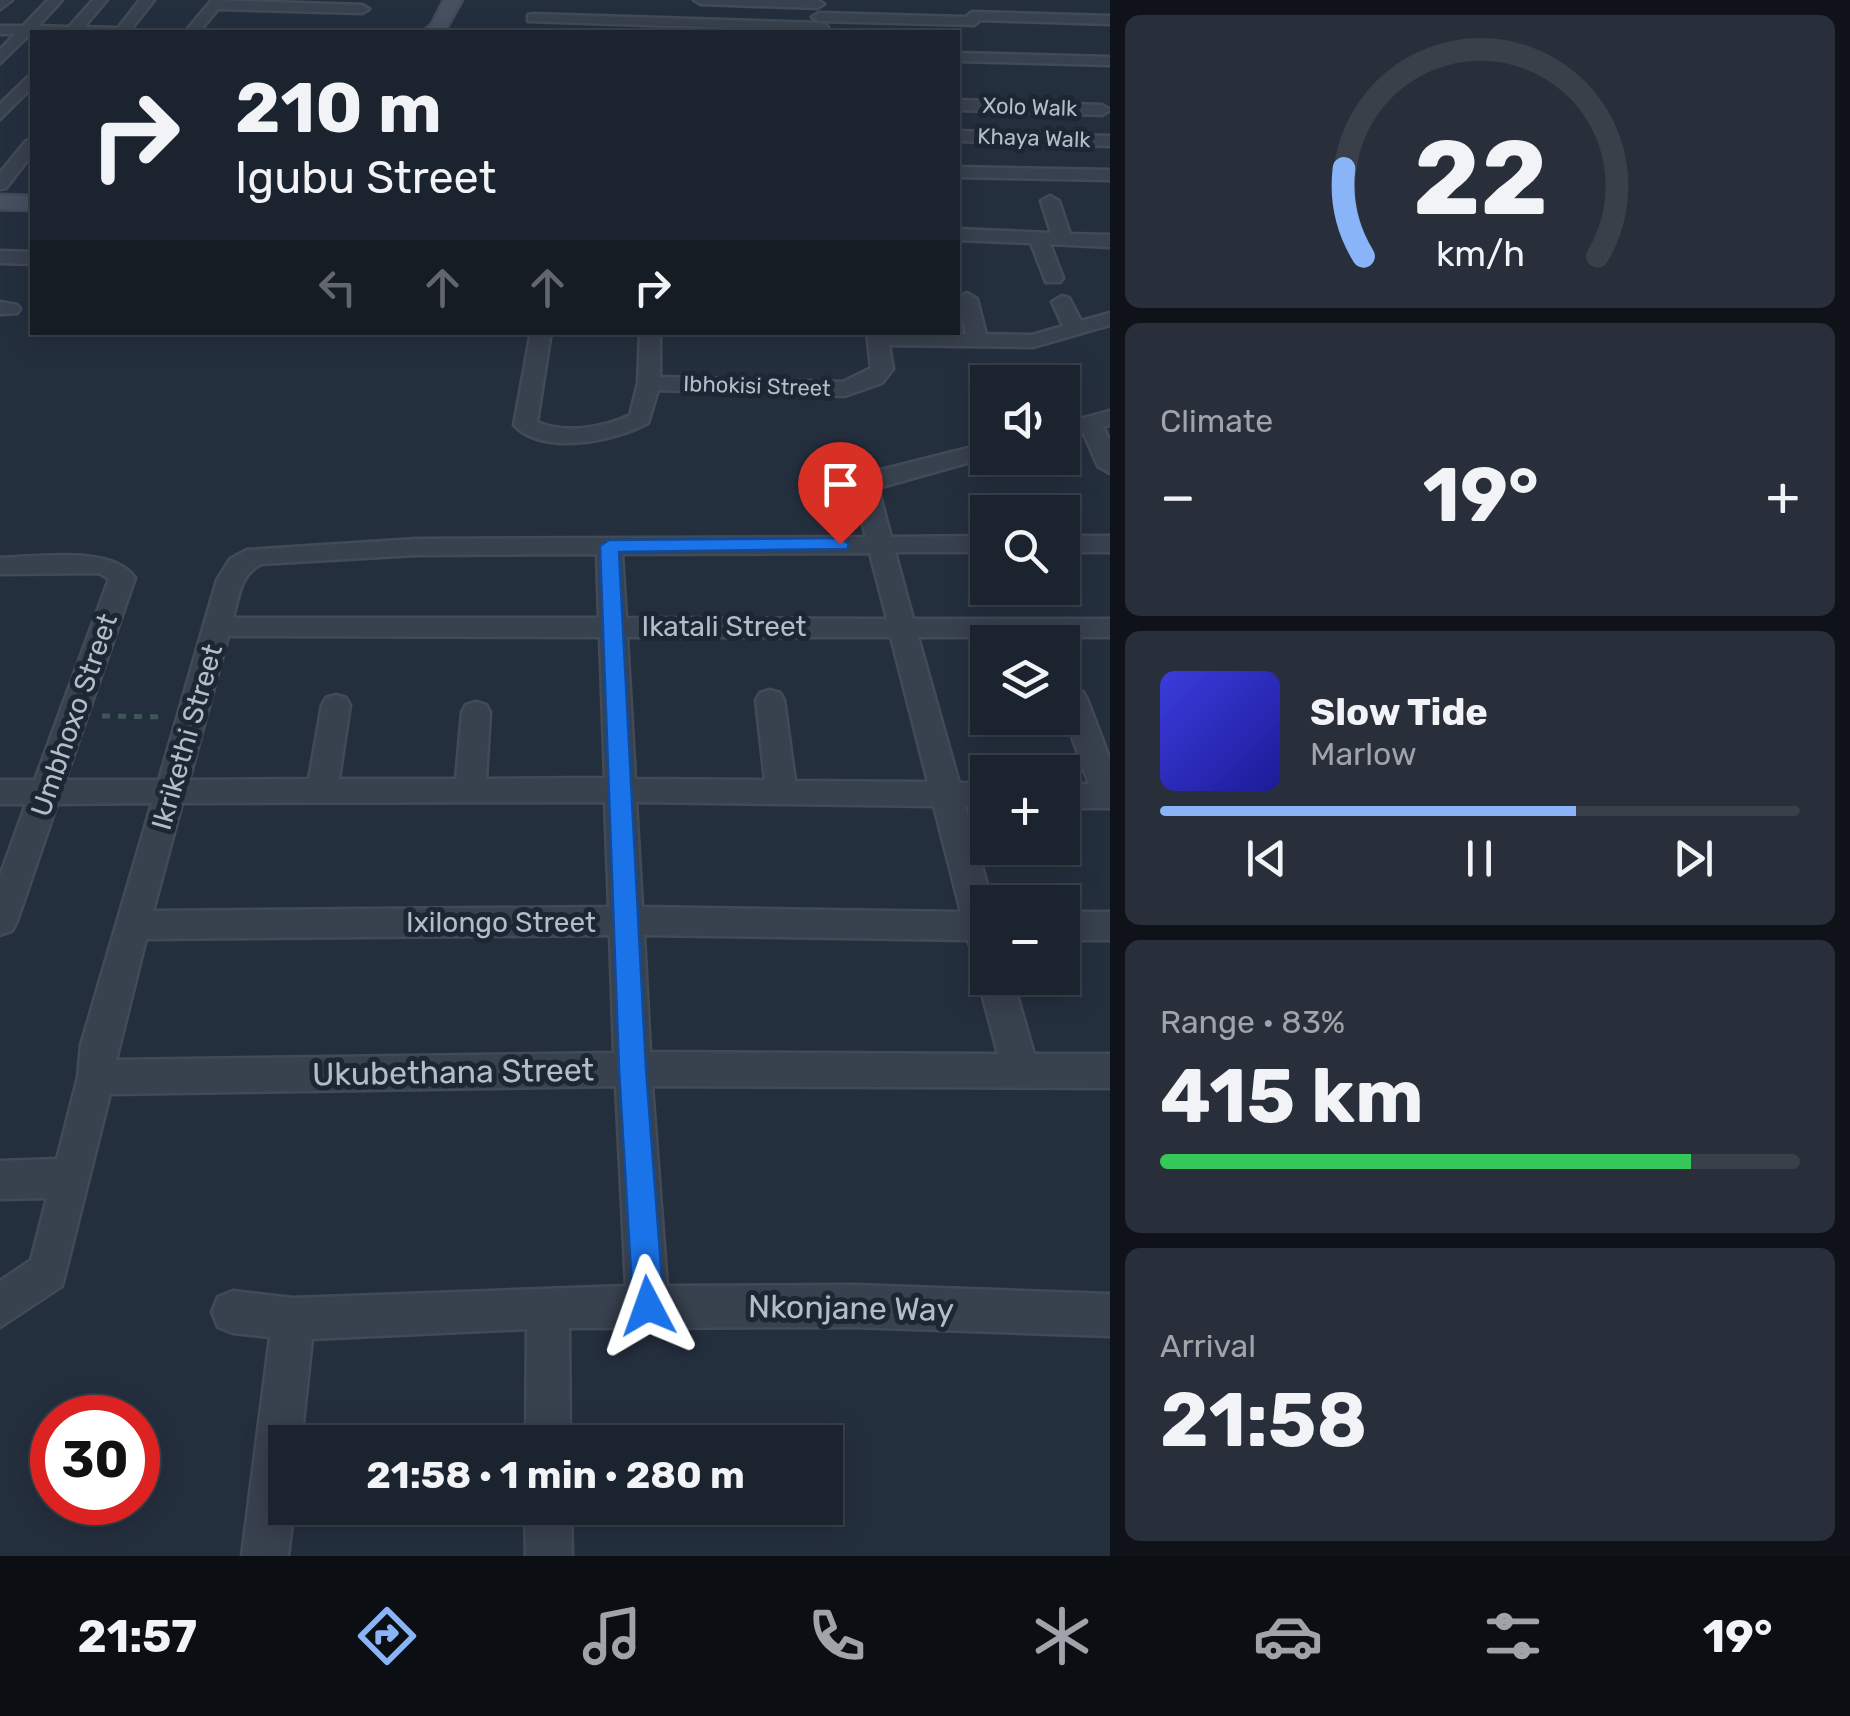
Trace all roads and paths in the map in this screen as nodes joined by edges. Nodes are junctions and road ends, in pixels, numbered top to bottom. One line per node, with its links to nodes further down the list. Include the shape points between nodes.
1 (56, 0): 19 (street)
2 (100, 0): 16 (street)
3 (147, 0): 17 (street)
4 (536, 0): 14 (street)
5 (701, 0): 10 (street)
6 (965, 0): 11 (street)
7 (217, 2): 8 (street); 18 (street)
8 (292, 4): 9 (street)
9 (362, 10)
10 (819, 16): 11 (street); 13 (street)
11 (973, 19): 12 (street); 26 (street)
12 (1110, 20)
13 (682, 22): 14 (street)
14 (532, 26)
15 (0, 30): 19 (street)
16 (74, 30)
17 (124, 30)
18 (194, 30)
19 (26, 31): 20 (street); 23 (street)
20 (30, 31)
21 (1060, 38): 24 (street)
22 (960, 56): 26 (street)
23 (0, 59)
24 (1072, 60): 25 (street); 26 (street); 29 (street)
25 (1110, 61)
26 (992, 64)
27 (30, 80): 30 (street)
28 (960, 105): 29 (street, Xolo Walk)
29 (1103, 112)
30 (0, 114)
31 (960, 136): 32 (street, Khaya Walk)
32 (1110, 140)
33 (30, 146): 36 (street)
34 (960, 172): 35 (street)
35 (1110, 176)
36 (0, 184)
37 (1050, 201): 42 (street)
38 (0, 202): 39 (street)
39 (30, 203)
40 (960, 235): 41 (street)
41 (1039, 239): 42 (street); 46 (street)
42 (1062, 240): 43 (street)
43 (1110, 242)
44 (0, 257): 45 (street)
45 (30, 258)
46 (1054, 278)
47 (967, 299): 54 (street)
48 (1062, 302): 50 (street)
49 (1110, 319): 50 (street)
50 (1075, 330): 54 (street, via 1033,342)
51 (541, 335): 55 (street, via 526,425 549,436 627,426 643,414)
52 (650, 335): 55 (street)
53 (878, 336): 54 (street); 55 (street, Ibhokisi Street, via 882,369 845,389)
54 (978, 341)
55 (649, 383)
56 (1100, 421): 58 (street)
57 (970, 454): 59 (street, via 866,484)
58 (1110, 466)
59 (878, 544): 60 (street, Ikrikethi Street); 63 (street, Ikrikethi Street); 67 (street)
60 (970, 544)
61 (1080, 544): 62 (street)
62 (1110, 544)
63 (609, 546): 65 (street); 66 (street, Ikrikethi Street, via 256,556 230,580)
64 (0, 566): 72 (street, Umbhoxo Street, via 94,565 122,578)
65 (613, 626): 66 (street, Ikatali Street); 67 (street, Ikatali Street); 78 (street)
66 (218, 627): 73 (street, Ikrikethi Street)
67 (901, 627): 68 (street, Ikatali Street); 82 (street)
68 (1110, 628)
69 (770, 700): 81 (street)
70 (336, 705): 76 (street)
71 (476, 712): 77 (street)
72 (74, 716): 73 (path); 80 (street, Umbhoxo Street)
73 (191, 717): 75 (street, Ikrikethi Street)
74 (1080, 718): 85 (street)
75 (172, 790): 76 (street); 80 (street); 89 (street, Ikrikethi Street)
76 (322, 790): 77 (street)
77 (470, 790): 78 (street)
78 (620, 790): 81 (street); 88 (street)
79 (0, 792): 80 (street)
80 (47, 792): 87 (street, Umbhoxo Street)
81 (782, 793): 82 (street)
82 (946, 795): 83 (street); 86 (street)
83 (970, 795)
84 (1080, 796): 85 (street)
85 (1109, 796)
86 (971, 885)
87 (0, 921)
88 (626, 921): 89 (street, Ixilongo Street); 92 (street, Ixilongo Street); 94 (street)
89 (136, 925): 97 (street, Ikrikethi Street)
90 (1080, 926): 91 (street)
91 (1110, 926)
92 (970, 933)
93 (1000, 995): 95 (street)
94 (632, 1069): 95 (street, Ukubethana Street); 97 (street, Ukubethana Street); 101 (street)
95 (1020, 1070): 96 (street, Ukubethana Street)
96 (1110, 1071)
97 (96, 1077): 98 (street, Ikrikethi Street)
98 (74, 1178): 99 (street); 100 (street, Ikrikethi Street, via 48,1272)
99 (0, 1180)
100 (0, 1306)
101 (648, 1306): 102 (street, Nkonjane Way); 104 (street, Nkonjane Way)
102 (548, 1307): 105 (street, Nkonjane Way); 106 (street)
103 (233, 1312): 105 (street, Nkonjane Way)
104 (1110, 1315)
105 (293, 1319): 108 (street)
106 (548, 1425)
107 (548, 1525): 109 (street)
108 (265, 1556)
109 (549, 1556)

